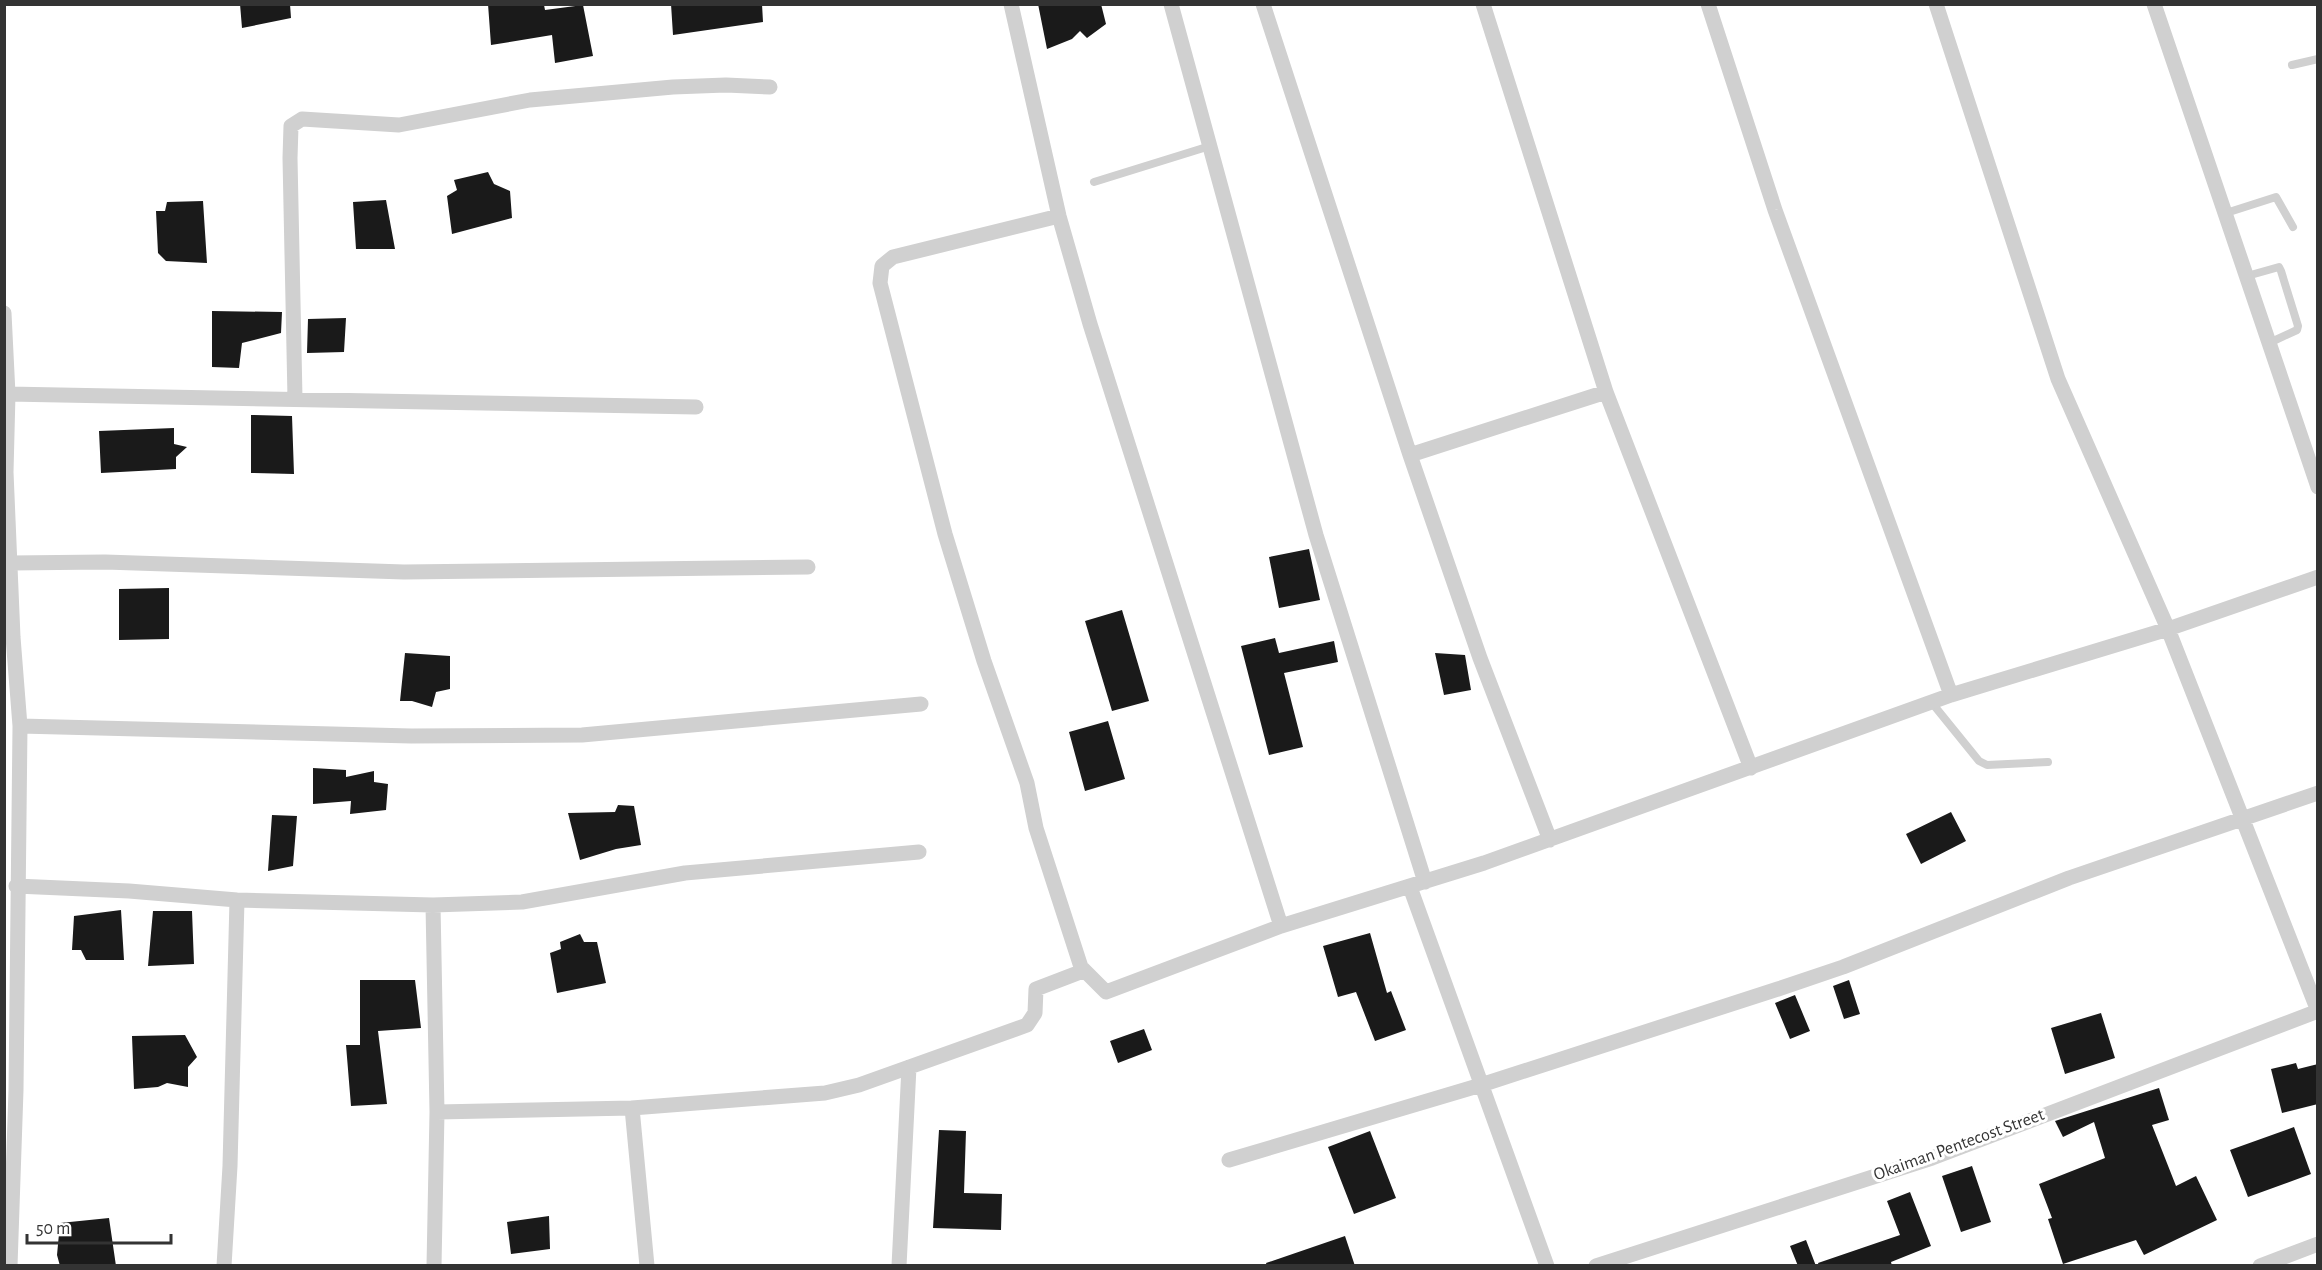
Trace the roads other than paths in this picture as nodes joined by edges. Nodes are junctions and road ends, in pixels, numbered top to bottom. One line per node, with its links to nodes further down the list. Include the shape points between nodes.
1 (1011, 4): 14 (street)
2 (1171, 4): 11 (street)
3 (1263, 4): 23 (street)
4 (1483, 4): 19 (street)
5 (1708, 4): 30 (street, via 1775,210)
6 (1936, 4): 29 (street, via 2058,379)
7 (2154, 4): 13 (street)
8 (2318, 59): 9 (lane)
9 (2292, 64)
10 (770, 87): 21 (street, via 673,87 530,100 399,126 303,119 291,126)
11 (1210, 146): 12 (lane); 40 (street, via 1316,535)
12 (1094, 182)
13 (2226, 213): 15 (lane, via 2276,197); 16 (street)
14 (1059, 216): 44 (street, via 1107,381); 45 (street, via 893,257 882,266 880,283 945,534 1027,783)
15 (2293, 227)
16 (2247, 276): 18 (street); 18 (lane, via 2279,267 2298,321 2297,330)
17 (4, 313): 20 (street)
18 (2268, 343): 24 (street)
19 (1606, 392): 23 (street); 35 (street)
20 (8, 394): 21 (street); 26 (street, via 6,472)
21 (296, 398): 22 (street)
22 (696, 407)
23 (1410, 455): 38 (street, via 1480,658)
24 (2314, 462): 25 (street)
25 (2318, 487)
26 (11, 563): 27 (street, via 105,562 404,572); 33 (street)
27 (808, 567)
28 (2318, 577): 29 (street)
29 (2168, 629): 30 (street); 37 (street)
30 (1951, 696): 31 (street)
31 (1932, 702): 34 (lane, via 1979,761 1988,765); 35 (street)
32 (921, 704): 33 (street, via 570,735 411,736)
33 (20, 726): 41 (street)
34 (2048, 762)
35 (1751, 768): 38 (street)
36 (2318, 793): 37 (street)
37 (2242, 818): 46 (street); 48 (street, via 2069,878 1843,967)
38 (1550, 840): 40 (street)
39 (919, 852): 43 (street, via 685,873 522,902)
40 (1418, 884): 44 (street); 48 (street)
41 (16, 886): 42 (street); 53 (street, via 16,1090)
42 (237, 900): 43 (street); 54 (street)
43 (433, 905): 50 (street)
44 (1281, 926): 45 (street, via 1106,992)
45 (1078, 973): 47 (street, via 1036,989 1035,1014 1027,1025)
46 (2317, 1011): 59 (street, Okaiman Pentecost Street, via 1932,1158)
47 (909, 1067): 49 (street, via 825,1093); 57 (street)
48 (1481, 1085): 51 (street); 58 (street)
49 (632, 1108): 50 (street); 56 (street)
50 (437, 1112): 55 (street)
51 (1229, 1160)
52 (2318, 1244): 60 (street)
53 (10, 1266)
54 (224, 1266)
55 (434, 1266)
56 (647, 1266)
57 (899, 1266)
58 (1547, 1266)
59 (1596, 1266)
60 (2260, 1266)

